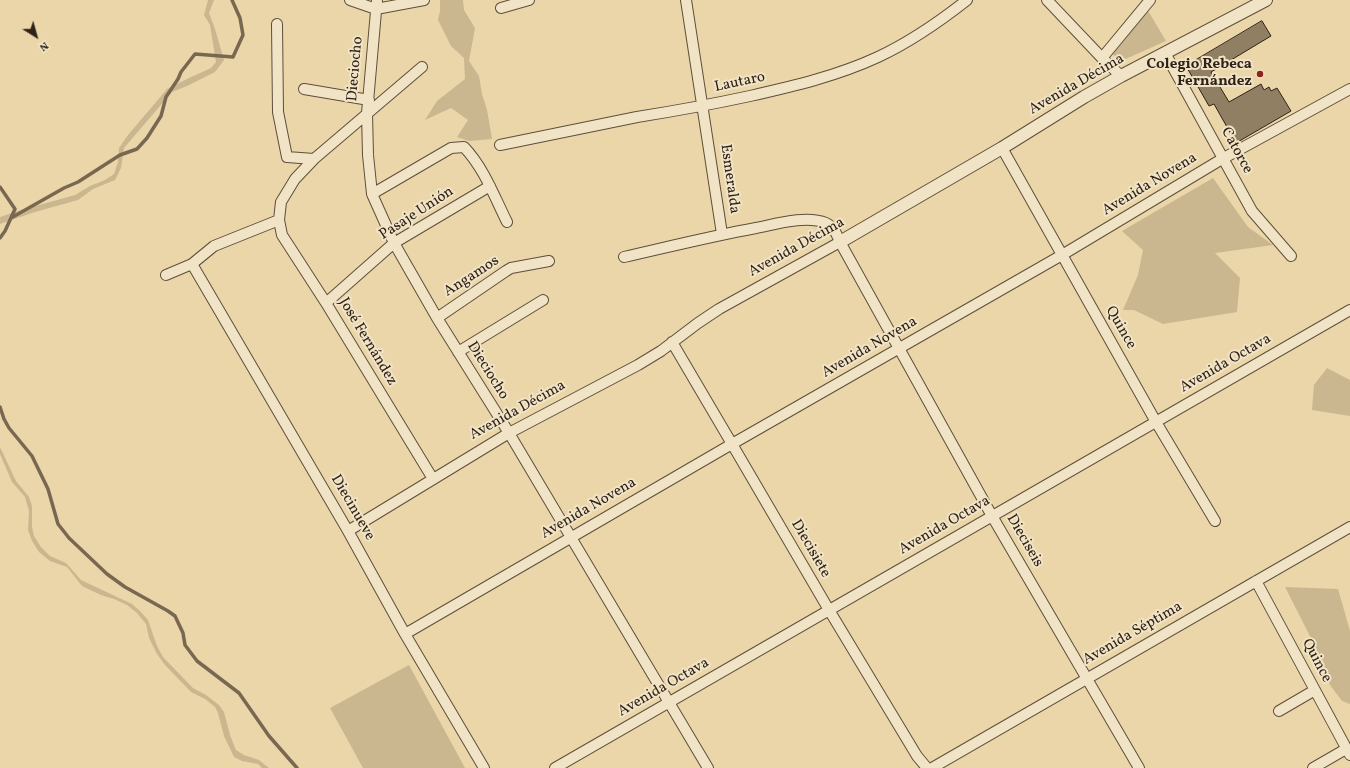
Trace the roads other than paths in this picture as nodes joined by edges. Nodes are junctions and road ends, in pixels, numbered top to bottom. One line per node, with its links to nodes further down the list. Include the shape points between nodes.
1 (350, 0): 9 (street)
2 (424, 0): 9 (street)
3 (528, 0): 10 (street)
4 (686, 0): 19 (street, Esmeralda)
5 (967, 0): 19 (street, Lautaro, via 932,26 879,57 802,84)
6 (1047, 0): 13 (street)
7 (1150, 0): 13 (street)
8 (1266, 0): 12 (street, Avenida Décima)
9 (377, 4): 18 (street, Dieciocho)
10 (501, 8)
11 (277, 24): 23 (street, via 278,112 287,157)
12 (1165, 53): 15 (street, Avenida Décima); 24 (street, Catorce)
13 (1102, 58): 15 (street)
14 (422, 67): 20 (street)
15 (1121, 76): 22 (street, Avenida Décima)
16 (304, 89): 18 (street)
17 (1350, 90): 24 (street, Avenida Novena)
18 (369, 100): 20 (street, Dieciocho)
19 (703, 106): 21 (street, Lautaro, via 597,124); 29 (street, Esmeralda)
20 (367, 113): 23 (street); 26 (street, Dieciocho, via 368,162)
21 (500, 145)
22 (1002, 148): 30 (street, Avenida Décima); 32 (street, Quince)
23 (314, 159): 27 (street, via 295,179 281,202)
24 (1222, 159): 32 (street, Avenida Novena); 33 (street, Catorce, via 1252,211)
25 (490, 186): 26 (street, via 474,157 464,147 457,147 451,148); 28 (street); 31 (street, Pasaje Unión)
26 (372, 194): 31 (street, Dieciocho)
27 (278, 220): 36 (street, via 214,246); 39 (street, José Fernández, via 282,235)
28 (507, 222)
29 (722, 234): 30 (street, Esmeralda, via 790,221 812,220 827,223 836,231); 34 (street)
30 (840, 242): 42 (street, Avenida Décima, via 719,309); 43 (street, Dieciseis)
31 (394, 243): 39 (street, Pasaje Unión); 41 (street, Dieciocho)
32 (1062, 255): 43 (street, Avenida Novena); 45 (street, Quince)
33 (1291, 256)
34 (624, 257)
35 (549, 261): 41 (street, Angamos, via 511,268)
36 (192, 264): 37 (street); 52 (street, Diecinueve)
37 (166, 275)
38 (543, 300): 44 (street)
39 (326, 303): 48 (street, José Fernández)
40 (1350, 310): 45 (street, Avenida Octava)
41 (437, 318): 44 (street, Dieciocho)
42 (672, 342): 46 (street, Avenida Décima, via 638,365); 47 (street, Diecisiete)
43 (899, 349): 47 (street, Avenida Novena); 49 (street, Dieciseis)
44 (458, 352): 46 (street, Dieciocho)
45 (1156, 422): 49 (street, Avenida Octava); 50 (street, Quince)
46 (509, 433): 48 (street, Avenida Décima); 53 (street, Dieciocho)
47 (732, 444): 53 (street, Avenida Novena); 55 (street, Diecisiete)
48 (433, 479): 52 (street, Avenida Décima)
49 (992, 516): 55 (street, Avenida Octava); 57 (street, Dieciseis)
50 (1215, 521)
51 (1350, 527): 54 (street, Avenida Séptima)
52 (348, 531): 56 (street, Diecinueve)
53 (570, 537): 56 (street, Avenida Novena); 59 (street, Dieciocho)
54 (1256, 581): 57 (street, Avenida Séptima); 58 (street, Quince)
55 (829, 610): 59 (street, Avenida Octava); 65 (street, Diecisiete, via 917,756)
56 (405, 634): 62 (street, Diecinueve)
57 (1087, 678): 66 (street, Avenida Séptima); 67 (street, Dieciseis)
58 (1315, 690): 60 (street); 61 (street, Quince)
59 (670, 702): 63 (street, Avenida Octava); 64 (street, Dieciocho)
60 (1279, 711)
61 (1348, 752): 68 (street)
62 (484, 768)
63 (554, 768)
64 (708, 768)
65 (927, 768)
66 (932, 768)
67 (1139, 768)
68 (1313, 768)

